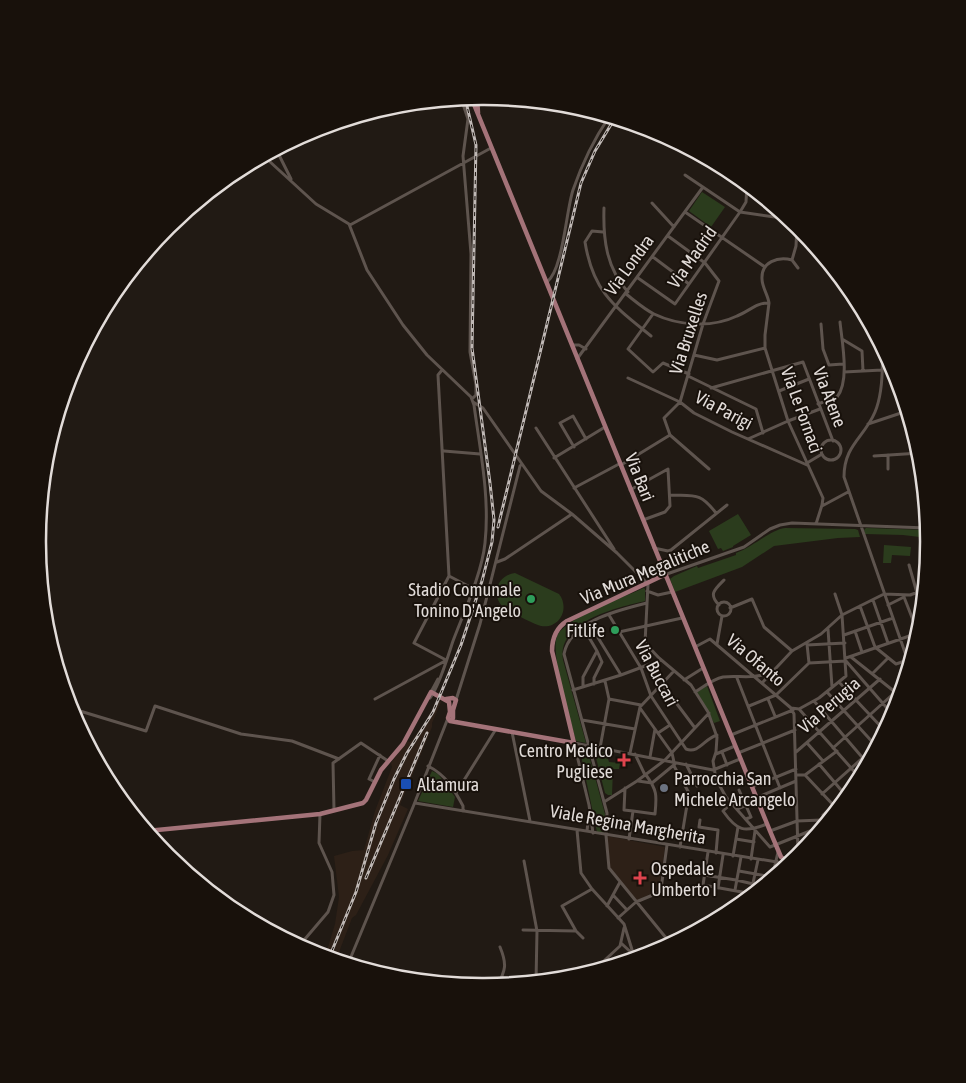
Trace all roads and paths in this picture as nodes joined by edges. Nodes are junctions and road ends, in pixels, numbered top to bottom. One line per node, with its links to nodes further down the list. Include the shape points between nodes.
1 (474, 105): 4 (main road, Via Bari)
2 (478, 105): 4 (main road)
3 (464, 106): 9 (street, via 468,119)
4 (479, 116): 6 (main road, Via Bari)
5 (606, 123): 31 (street, via 591,146 572,193 557,266 552,278)
6 (491, 148): 9 (street); 31 (main road, Via Bari)
7 (279, 156): 11 (street)
8 (269, 161): 11 (street)
9 (463, 163): 19 (street); 62 (street, via 472,254 470,352 476,395)
10 (685, 176): 12 (street)
11 (292, 182): 19 (street, via 316,204)
12 (703, 187): 16 (street, Via Londra); 17 (street)
13 (746, 193): 17 (street, Via Madrid)
14 (652, 203): 20 (street)
15 (604, 208): 21 (street)
16 (685, 212): 20 (street, Via Londra); 23 (street)
17 (740, 212): 18 (street); 23 (street, Via Madrid)
18 (775, 217)
19 (350, 225): 50 (street, via 367,270 407,331)
20 (674, 227): 22 (street, Via Londra)
21 (603, 232): 33 (street, via 616,277); 35 (street, via 592,231 585,242 586,250 598,284)
22 (668, 236): 25 (street, Via Londra); 27 (street, Via Bruxelles)
23 (722, 238): 27 (street, Via Madrid); 28 (street)
24 (796, 238): 26 (street)
25 (652, 257): 30 (street, Via Londra); 32 (street)
26 (792, 260): 28 (street, via 778,259); 29 (street)
27 (704, 262): 32 (street, Via Madrid); 38 (street, Via Bruxelles, via 719,281)
28 (765, 267): 34 (street, via 762,280)
29 (798, 268)
30 (638, 278): 32 (street, Via Madrid, via 675,304); 33 (street, Via Londra)
31 (546, 282): 43 (main road, Via Bari)
32 (690, 284)
33 (627, 293): 35 (street, Via Londra); 36 (street)
34 (769, 303): 38 (street, via 761,303 726,321); 44 (street, Via Le Fornaci)
35 (616, 308): 40 (street); 45 (street, Via Londra)
36 (653, 314): 38 (street, via 680,322); 40 (street)
37 (840, 322): 42 (street)
38 (704, 324): 46 (street, Via Bruxelles)
39 (821, 324): 49 (street, via 823,349 829,365)
40 (642, 329): 41 (street); 55 (street, via 628,349 653,372 663,363)
41 (651, 336)
42 (841, 339): 49 (street); 52 (street, via 862,351)
43 (571, 346): 45 (street, via 579,345); 47 (main road, Via Bari)
44 (766, 348): 46 (street, via 717,360); 53 (street, Via Le Fornaci)
45 (586, 349): 47 (street, Via Londra)
46 (694, 354): 55 (street, Via Bruxelles)
47 (577, 359): 69 (main road, Via Bari)
48 (882, 363): 51 (street)
49 (843, 364): 54 (street)
50 (442, 370): 62 (street); 77 (street, via 438,375)
51 (882, 370): 52 (street); 68 (street, via 876,409)
52 (863, 371): 54 (street)
53 (773, 372): 57 (street, Via Atene, via 803,362); 58 (street); 60 (street, Via Le Fornaci)
54 (844, 372): 64 (street, via 843,386 838,395)
55 (688, 375): 59 (street); 63 (street, Via Bruxelles)
56 (628, 378): 63 (street, Via Parigi)
57 (809, 379): 60 (street); 64 (street, Via Atene)
58 (724, 384): 59 (street); 61 (street)
59 (711, 388): 61 (street)
60 (779, 391): 67 (street, Via Le Fornaci)
61 (726, 395): 71 (street, via 756,409)
62 (472, 401): 80 (street); 86 (street, via 483,408)
63 (680, 402): 72 (street, via 664,418); 74 (street, Via Parigi, via 694,413)
64 (818, 404): 65 (street, Via Atene)
65 (820, 409): 67 (street); 75 (street, Via Atene)
66 (901, 413): 68 (street)
67 (788, 421): 71 (street); 87 (street, Via Le Fornaci)
68 (867, 424): 79 (street)
69 (604, 427): 73 (street); 88 (main road, Via Bari)
70 (536, 428): 85 (street)
71 (763, 433): 74 (street)
72 (670, 435): 88 (street); 90 (street)
73 (586, 439): 76 (street); 76 (street, via 573,416 560,423)
74 (748, 439): 87 (street, Via Parigi)
75 (833, 441): 78 (street); 81 (street, via 823,445)
76 (574, 447): 85 (street)
77 (444, 451): 80 (street); 111 (street)
78 (841, 452): 79 (street); 81 (street, via 832,460)
79 (848, 453): 96 (street, via 844,477)
80 (480, 454): 114 (street, via 486,515 485,544)
81 (822, 454): 87 (street)
82 (911, 454): 84 (street)
83 (874, 456): 84 (street)
84 (888, 456): 91 (street)
85 (554, 458): 94 (street)
86 (522, 464): 89 (street); 93 (street)
87 (807, 464): 99 (street, Via Le Fornaci, via 820,489)
88 (620, 465): 94 (street); 95 (main road, Via Bari)
89 (524, 468): 92 (street); 93 (street)
90 (709, 468)
91 (888, 469)
92 (530, 475): 93 (street); 101 (street, via 541,491)
93 (517, 478): 108 (street)
94 (574, 488): 107 (street)
95 (630, 490): 97 (street, via 668,469); 102 (main road, Via Bari)
96 (848, 492): 99 (street); 104 (street)
97 (670, 495): 100 (street, via 702,497); 102 (street, via 667,510)
98 (727, 505): 100 (street)
99 (822, 506): 103 (street)
100 (716, 513): 106 (street, via 671,550)
101 (572, 514): 107 (street); 108 (street)
102 (642, 520): 106 (main road, Via Bari)
103 (816, 524): 104 (street, Via Mura Megalitiche); 110 (street, Via Mura Megalitiche, via 780,525 744,547)
104 (861, 526): 105 (street, Via Mura Megalitiche); 120 (street)
105 (920, 528)
106 (654, 548): 110 (main road, Via Bari)
107 (617, 553): 113 (street)
108 (496, 562): 196 (street, via 480,624 460,685)
109 (909, 565): 117 (street)
110 (664, 575): 113 (main road, Via Mura Megalitiche); 116 (main road, Via Bari)
111 (449, 576): 114 (street); 159 (street, via 414,643)
112 (724, 580): 125 (street, via 712,593)
113 (648, 584): 115 (street); 229 (main road, Via Mura Megalitiche, via 567,621 554,636 552,651)
114 (472, 588): 159 (street)
115 (647, 591): 116 (street, via 658,595); 124 (street)
116 (672, 592): 132 (main road, Via Bari)
117 (917, 592)
118 (917, 593): 121 (street)
119 (834, 594): 130 (street)
120 (884, 594): 121 (street); 123 (street); 126 (street)
121 (911, 595): 122 (street)
122 (904, 597): 126 (street); 134 (street)
123 (873, 600): 127 (street); 135 (street)
124 (646, 603): 129 (street); 137 (street)
125 (719, 605): 128 (street, via 726,603); 131 (street, via 717,611)
126 (888, 605): 133 (street)
127 (860, 606): 130 (street); 138 (street)
128 (730, 608): 131 (street, via 729,614); 154 (street, via 752,599 764,627)
129 (609, 615): 136 (street); 141 (street, Via Buccari)
130 (842, 615): 139 (street); 143 (street)
131 (722, 616): 147 (street)
132 (682, 618): 137 (street); 152 (main road, Via Bari)
133 (893, 618): 135 (street); 145 (street)
134 (912, 619)
135 (880, 622): 138 (street); 146 (street)
136 (589, 623): 170 (street); 184 (street, via 573,635 564,651)
137 (645, 625): 141 (street); 160 (street, via 645,643)
138 (868, 627): 140 (street); 151 (street)
139 (828, 628): 148 (street); 149 (street)
140 (855, 631): 143 (street); 155 (street)
141 (619, 632): 165 (street, Via Buccari)
142 (587, 634): 153 (street)
143 (844, 635): 150 (street)
144 (909, 637): 145 (street)
145 (900, 639): 146 (street); 156 (street)
146 (888, 643): 151 (street)
147 (717, 644): 152 (street, Via Ofanto, via 710,639); 171 (street, Via Ofanto)
148 (807, 644): 149 (street); 154 (street); 163 (street)
149 (829, 644): 150 (street); 162 (street)
150 (845, 644): 161 (street)
151 (876, 647): 155 (street); 158 (street)
152 (694, 648): 166 (main road, Via Bari)
153 (597, 651): 179 (street, via 602,662); 181 (street, via 584,675)
154 (792, 651): 167 (street)
155 (862, 652): 157 (street)
156 (905, 653)
157 (851, 656): 161 (street); 169 (street)
158 (888, 658): 164 (street, via 896,664); 169 (street)
159 (446, 660): 188 (street); 192 (street)
160 (661, 660): 165 (street); 168 (street)
161 (846, 660): 162 (street); 176 (street, via 846,676); 183 (street)
162 (830, 662): 163 (street); 182 (street)
163 (809, 663): 189 (street)
164 (903, 663)
165 (641, 668): 170 (street); 191 (street, Via Buccari)
166 (703, 668): 174 (street); 177 (main road, Via Bari)
167 (774, 669): 171 (street); 178 (street)
168 (674, 671): 174 (street); 180 (street)
169 (873, 673): 173 (street)
170 (621, 675): 175 (street)
171 (755, 676): 172 (street); 178 (street, Via Ofanto)
172 (738, 678): 177 (street, via 722,677); 200 (street)
173 (880, 679): 183 (street, Via Perugia); 185 (street)
174 (684, 680): 186 (street)
175 (604, 681): 179 (street); 193 (street)
176 (839, 682): 182 (street); 195 (street)
177 (709, 683): 186 (street); 226 (main road, Via Bari)
178 (762, 683): 189 (street, Via Ofanto)
179 (594, 684): 181 (street)
180 (662, 684): 191 (street); 218 (street)
181 (583, 687): 184 (street)
182 (832, 688): 187 (street)
183 (870, 688): 195 (street, Via Perugia); 198 (street)
184 (573, 690): 210 (street)
185 (894, 690)
186 (695, 692): 206 (street)
187 (827, 692): 197 (street); 205 (street)
188 (433, 694): 196 (main road); 251 (main road, via 422,707 403,744)
189 (776, 695): 194 (street); 201 (street, Via Ofanto)
190 (892, 695): 198 (street)
191 (651, 696): 199 (street); 214 (street, Via Buccari)
192 (376, 699)
193 (608, 699): 199 (street); 212 (street)
194 (768, 699): 200 (street); 208 (street)
195 (856, 700): 205 (street, Via Perugia); 207 (street)
196 (451, 701): 209 (main road)
197 (814, 701): 203 (street); 211 (street)
198 (883, 703): 202 (street); 207 (street)
199 (641, 706): 219 (street); 220 (street)
200 (749, 706): 213 (street)
201 (792, 708): 203 (street, Via Ofanto); 208 (street); 221 (street)
202 (887, 708)
203 (799, 709): 223 (street)
204 (80, 711): 247 (street, via 146,732 155,706 241,734 292,741)
205 (844, 711): 211 (street, Via Perugia); 216 (street)
206 (709, 713): 218 (street); 225 (street)
207 (870, 715): 215 (street); 216 (street)
208 (775, 716): 213 (street)
209 (451, 718): 217 (main road); 257 (street)
210 (582, 720): 212 (street); 233 (street)
211 (832, 722): 223 (street, Via Perugia); 227 (street)
212 (604, 724): 220 (street); 235 (street)
213 (756, 724): 226 (street); 231 (street)
214 (670, 725): 224 (street); 230 (street, Via Buccari)
215 (880, 725)
216 (858, 726): 227 (street); 228 (street)
217 (497, 728): 222 (main road); 277 (street)
218 (695, 728): 230 (street)
219 (655, 729): 224 (street); 245 (street)
220 (635, 730): 240 (street)
221 (795, 730): 231 (street); 239 (street)
222 (512, 731): 229 (main road); 295 (street)
223 (819, 732): 232 (street, Via Perugia); 236 (street)
224 (658, 733): 237 (street)
225 (717, 735): 230 (street, via 692,751); 243 (street)
226 (730, 735): 234 (main road, Via Bari)
227 (845, 737): 236 (street); 246 (street)
228 (872, 741)
229 (574, 743): 233 (street); 287 (street, Via Mura Megalitiche)
230 (682, 743): 237 (street)
231 (763, 743): 241 (street); 265 (street)
232 (807, 743): 239 (street, Via Perugia); 252 (street)
233 (589, 746): 235 (street); 280 (street)
234 (735, 746): 238 (street); 241 (main road, Via Bari)
235 (600, 748): 240 (street)
236 (835, 750): 252 (street); 259 (street)
237 (672, 752): 250 (street); 253 (street)
238 (722, 752): 243 (street); 256 (street)
239 (796, 752): 258 (street)
240 (630, 753): 242 (street)
241 (738, 753): 248 (main road, Via Bari)
242 (636, 754): 245 (street); 262 (street)
243 (716, 754): 260 (street)
244 (380, 755): 247 (street, via 361,743); 251 (street); 268 (street, via 369,779)
245 (650, 757): 250 (street)
246 (863, 758)
247 (339, 759): 286 (street, via 333,764)
248 (740, 759): 256 (street); 272 (main road, Via Bari)
249 (861, 759): 259 (street)
250 (665, 760): 253 (street); 262 (street)
251 (388, 761): 268 (main road)
252 (823, 761): 255 (street)
253 (674, 763): 254 (street); 269 (street); 313 (street, via 689,793)
254 (686, 764): 260 (street); 271 (street)
255 (819, 764): 264 (street); 270 (street)
256 (727, 765): 260 (street)
257 (428, 766): 277 (street, via 441,773); 281 (street)
258 (796, 768): 263 (street); 265 (street)
259 (851, 768): 261 (street); 270 (street)
260 (713, 770): 282 (street, via 718,785)
261 (854, 771)
262 (646, 775): 266 (street); 269 (street)
263 (796, 775): 264 (street); 267 (street)
264 (805, 775): 278 (street)
265 (776, 777): 272 (street); 274 (street)
266 (637, 781): 269 (street); 273 (street)
267 (796, 781): 274 (street); 294 (street)
268 (375, 782): 286 (main road, via 363,803)
269 (652, 783): 289 (street, via 657,795 655,814)
270 (835, 783): 276 (street); 278 (street)
271 (697, 786)
272 (752, 786): 279 (main road, Via Bari)
273 (625, 788): 280 (street); 289 (street, via 624,810)
274 (780, 788): 279 (street)
275 (739, 790): 284 (street)
276 (841, 790)
277 (456, 793): 288 (street, via 464,806)
278 (822, 794): 283 (street)
279 (757, 799): 284 (street); 296 (main road, Via Bari)
280 (604, 802): 305 (street)
281 (415, 803): 288 (street, Viale Regina Margherita); 354 (street)
282 (732, 803): 285 (street); 297 (street, via 723,811)
283 (831, 804)
284 (746, 805): 285 (street); 291 (street, via 751,817)
285 (737, 809): 291 (street)
286 (334, 810): 290 (main road)
287 (590, 810): 301 (street); 304 (street, Via Mura Megalitiche)
288 (463, 811): 295 (street, Viale Regina Margherita)
289 (633, 811): 307 (street)
290 (320, 814): 300 (main road); 349 (street, via 319,843 332,872 334,895 328,912)
291 (746, 819): 299 (street)
292 (700, 820): 316 (street, via 699,827 718,830)
293 (818, 820): 294 (street)
294 (797, 821): 302 (street); 306 (street)
295 (530, 822): 298 (street, Viale Regina Margherita)
296 (767, 824): 299 (street); 302 (main road, Via Bari)
297 (738, 827): 299 (street); 308 (street)
298 (577, 830): 301 (street, Viale Regina Margherita); 335 (street, via 581,873)
299 (755, 830): 309 (street); 311 (street, via 770,847)
300 (157, 831)
301 (586, 831): 304 (street, Viale Regina Margherita)
302 (770, 831): 311 (main road, Via Bari)
303 (809, 831): 306 (street)
304 (593, 833): 305 (street, Viale Regina Margherita)
305 (606, 835): 307 (street, Viale Regina Margherita); 332 (street, via 609,868)
306 (797, 836): 310 (street); 311 (street)
307 (629, 839): 312 (street, Viale Regina Margherita)
308 (736, 839): 309 (street); 318 (street)
309 (754, 842): 320 (street)
310 (798, 843)
311 (776, 844): 315 (main road, Via Bari)
312 (667, 845): 313 (street, Viale Regina Margherita); 339 (street, via 660,892)
313 (680, 847): 314 (street, Viale Regina Margherita)
314 (708, 852): 316 (street, Viale Regina Margherita); 328 (street)
315 (778, 852): 321 (main road, Via Bari); 324 (street)
316 (716, 853): 317 (street, Viale Regina Margherita)
317 (723, 854): 318 (street, Viale Regina Margherita); 330 (street)
318 (733, 856): 319 (street, Viale Regina Margherita)
319 (741, 857): 320 (street, Viale Regina Margherita); 326 (street)
320 (751, 859): 322 (street, Viale Regina Margherita)
321 (782, 859)
322 (758, 860): 324 (street, Viale Regina Margherita); 327 (street)
323 (524, 861): 345 (street)
324 (776, 862): 325 (street)
325 (775, 866)
326 (738, 871): 327 (street); 331 (street)
327 (755, 873): 329 (street); 333 (street)
328 (704, 875): 330 (street); 334 (street, via 703,885)
329 (764, 876)
330 (719, 877): 331 (street); 334 (street)
331 (736, 880): 333 (street); 336 (street)
332 (620, 882): 338 (street); 339 (street)
333 (754, 884)
334 (718, 888): 336 (street)
335 (592, 889): 340 (street); 346 (street, via 562,906)
336 (735, 890): 337 (street)
337 (743, 892)
338 (614, 894): 340 (street); 341 (street)
339 (636, 902): 341 (street); 348 (street)
340 (607, 906): 342 (street)
341 (627, 910): 342 (street)
342 (618, 918): 343 (street)
343 (625, 925): 350 (street); 352 (street)
344 (523, 930): 345 (street)
345 (537, 931): 346 (street); 356 (street)
346 (576, 931): 347 (street)
347 (583, 938)
348 (666, 938)
349 (304, 940)
350 (621, 943): 353 (street); 355 (street)
351 (500, 947): 357 (street, via 506,964)
352 (634, 951)
353 (631, 952)
354 (351, 957)
355 (607, 959)
356 (536, 975)
357 (502, 977)

